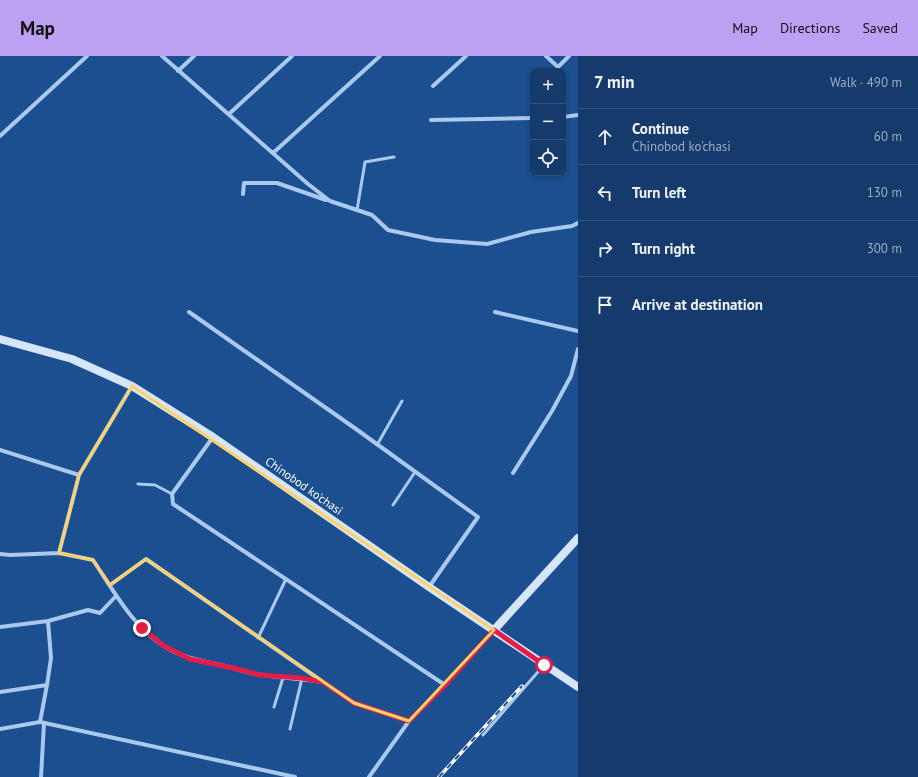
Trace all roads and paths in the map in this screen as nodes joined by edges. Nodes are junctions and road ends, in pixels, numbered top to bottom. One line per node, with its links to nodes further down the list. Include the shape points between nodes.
1 (87, 56): 18 (street)
2 (162, 56): 11 (street)
3 (194, 56): 11 (street)
4 (292, 56): 13 (street)
5 (380, 56): 19 (street)
6 (466, 56): 12 (street)
7 (546, 56): 9 (street)
8 (569, 56): 10 (street)
9 (557, 68)
10 (559, 68)
11 (178, 71): 13 (street)
12 (433, 86)
13 (229, 114): 19 (street)
14 (578, 115): 15 (street)
15 (566, 117)
16 (530, 118): 17 (street)
17 (431, 120)
18 (0, 136)
19 (273, 153): 22 (street)
20 (394, 157): 23 (lane, via 365,162)
21 (243, 194): 22 (street, via 244,183 277,183)
22 (330, 201): 23 (street)
23 (357, 210): 24 (street, via 372,215 388,230 435,240 487,244)
24 (578, 223)
25 (189, 312): 33 (street)
26 (495, 312): 27 (street)
27 (578, 331)
28 (0, 339): 30 (street, Chinobod ko'chasi, via 72,359)
29 (578, 349): 36 (street, via 568,382)
30 (132, 386): 32 (street, Chinobod ko'chasi); 37 (street)
31 (402, 401): 33 (lane)
32 (213, 437): 39 (street); 46 (street, Chinobod ko'chasi)
33 (377, 445): 35 (street)
34 (0, 450): 37 (street)
35 (415, 472): 40 (lane); 46 (street, via 478,517)
36 (513, 473)
37 (79, 475): 43 (street)
38 (138, 484): 39 (lane, via 155,485)
39 (172, 494): 44 (street, via 173,504)
40 (393, 505)
41 (578, 538): 50 (street)
42 (0, 554): 43 (street)
43 (58, 554): 45 (street, via 93,560)
44 (286, 579): 51 (lane); 57 (street)
45 (110, 585): 47 (street); 51 (street, via 146,559)
46 (429, 587): 50 (street, Chinobod ko'chasi)
47 (116, 596): 48 (street, via 100,613 88,610); 53 (street, via 142,628 164,646 190,659)
48 (48, 622): 49 (street); 56 (street, via 51,658)
49 (0, 627)
50 (494, 630): 52 (street, Chinobod ko'chasi); 57 (street)
51 (258, 638): 55 (street)
52 (544, 665): 58 (street, Chinobod ko'chasi); 65 (lane)
53 (283, 678): 54 (street); 60 (lane)
54 (302, 678): 55 (street); 64 (lane)
55 (323, 682): 61 (street, via 354,703)
56 (47, 685): 59 (street); 62 (street)
57 (445, 685): 61 (street)
58 (578, 687)
59 (0, 692)
60 (274, 707)
61 (409, 721): 68 (street)
62 (42, 722): 63 (street); 66 (street); 67 (street)
63 (0, 729)
64 (290, 729)
65 (483, 735)
66 (41, 777)
67 (295, 777)
68 (369, 777)

